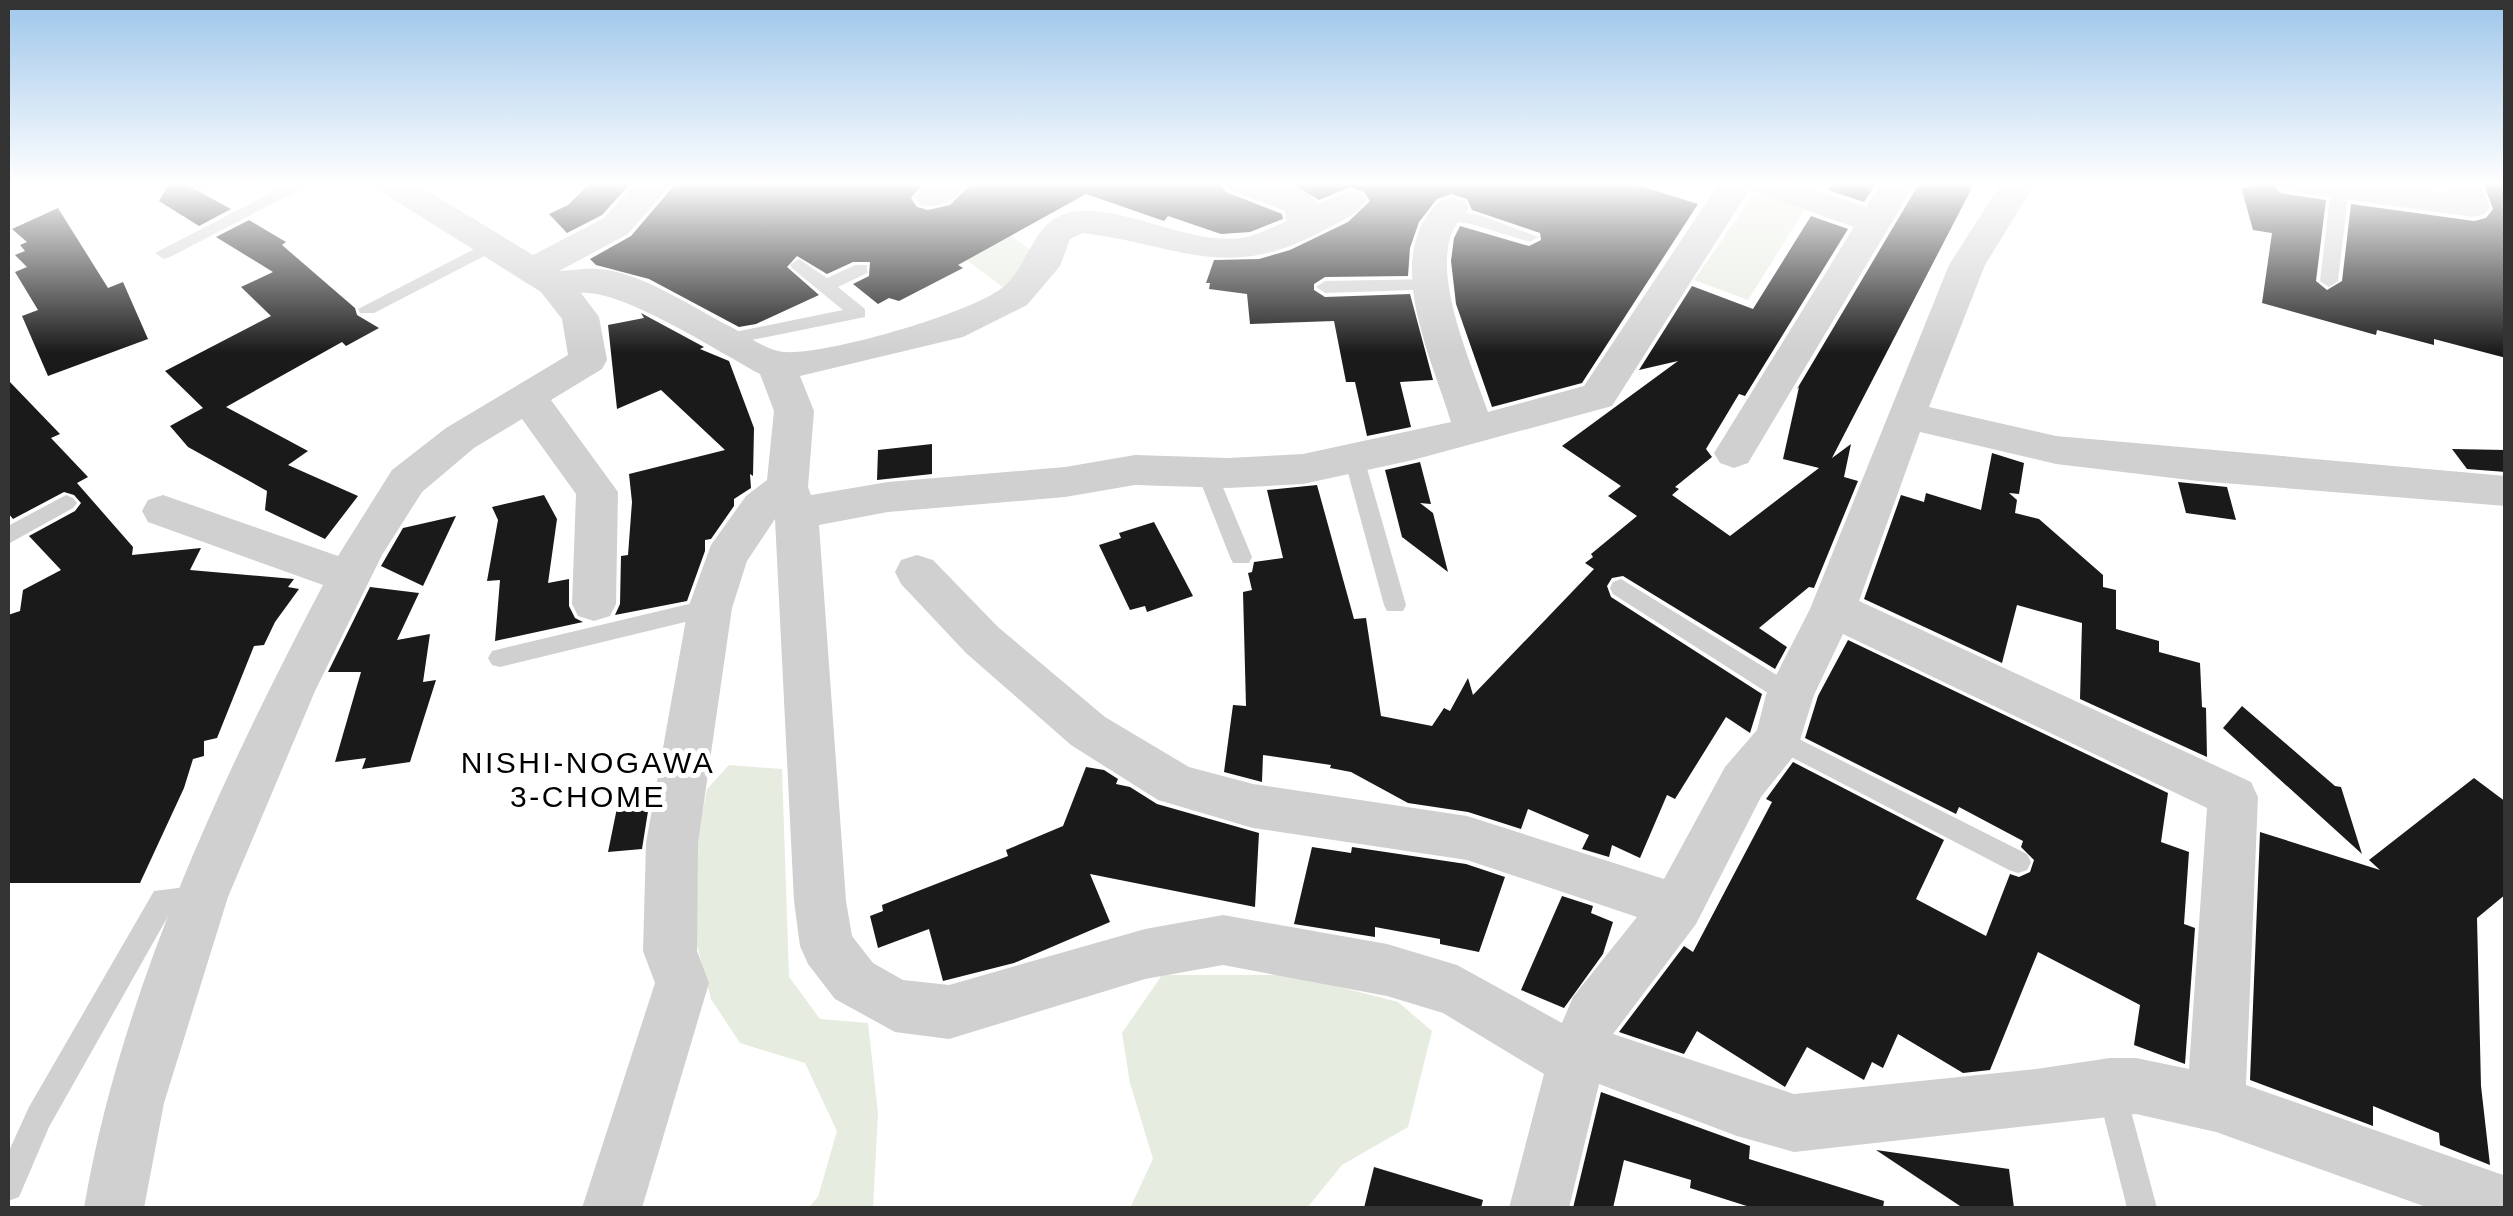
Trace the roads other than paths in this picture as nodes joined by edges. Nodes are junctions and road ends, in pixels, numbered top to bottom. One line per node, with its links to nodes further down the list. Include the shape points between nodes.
1 (193, 239): 13 (lane)
2 (478, 239): 12 (street)
3 (598, 239): 16 (street)
4 (1052, 239): 23 (street, via 1042,266 1014,297 966,320 832,358)
5 (1174, 239): 6 (street, via 1220,249 1255,248)
6 (1276, 239)
7 (1434, 239): 18 (street)
8 (1701, 239): 26 (street, via 1598,396)
9 (1865, 239): 27 (street)
10 (1983, 239): 25 (street)
11 (2334, 239): 17 (lane)
12 (490, 246): 16 (street); 21 (lane)
13 (164, 253)
14 (799, 264): 19 (lane)
15 (861, 269): 19 (lane)
16 (542, 278): 22 (street, via 599,280); 24 (street, via 580,317 588,360)
17 (2329, 281)
18 (1434, 285): 20 (lane); 26 (street)
19 (825, 286): 22 (lane, via 858,313)
20 (1325, 287)
21 (367, 309)
22 (727, 340): 23 (street)
23 (777, 366): 31 (street, via 794,411)
24 (528, 398): 37 (street, via 460,438 407,481); 39 (street, via 597,492)
25 (1906, 415): 30 (street, via 2056,450); 42 (street)
26 (1472, 428): 28 (street)
27 (1734, 452)
28 (1354, 458): 29 (street); 40 (lane)
29 (1207, 473): 31 (street, via 1134,470 888,498); 35 (lane)
30 (2506, 491)
31 (792, 500): 41 (street, via 761,507 726,558); 49 (street, via 820,901 827,946 854,981 895,1006 949,1012 1145,954 1223,940 1387,970 1457,991)
32 (66, 504): 34 (lane)
33 (163, 511): 37 (street)
34 (8, 536)
35 (1241, 556)
36 (916, 572): 48 (street, via 1088,732 1176,785 1253,806 1467,838)
37 (348, 577): 47 (street)
38 (1621, 588): 44 (lane)
39 (594, 604)
40 (1396, 604)
41 (710, 608): 43 (lane); 55 (street, via 672,844 670,952 682,982)
42 (1833, 608): 44 (street); 51 (street, via 2233,797)
43 (500, 658)
44 (1790, 695): 45 (street)
45 (1779, 739): 46 (lane); 48 (street, via 1743,782)
46 (2018, 862)
47 (202, 897): 52 (lane, via 163,899 39,1117); 53 (street, via 135,1103)
48 (1677, 907): 49 (street, via 1592,1016)
49 (1578, 1056): 50 (street, via 1794,1123); 56 (street)
50 (2110, 1086): 51 (street); 57 (lane)
51 (2216, 1103): 54 (street)
52 (8, 1186)
53 (119, 1206)
54 (2506, 1206)
55 (612, 1208)
56 (1539, 1208)
57 (2142, 1208)

